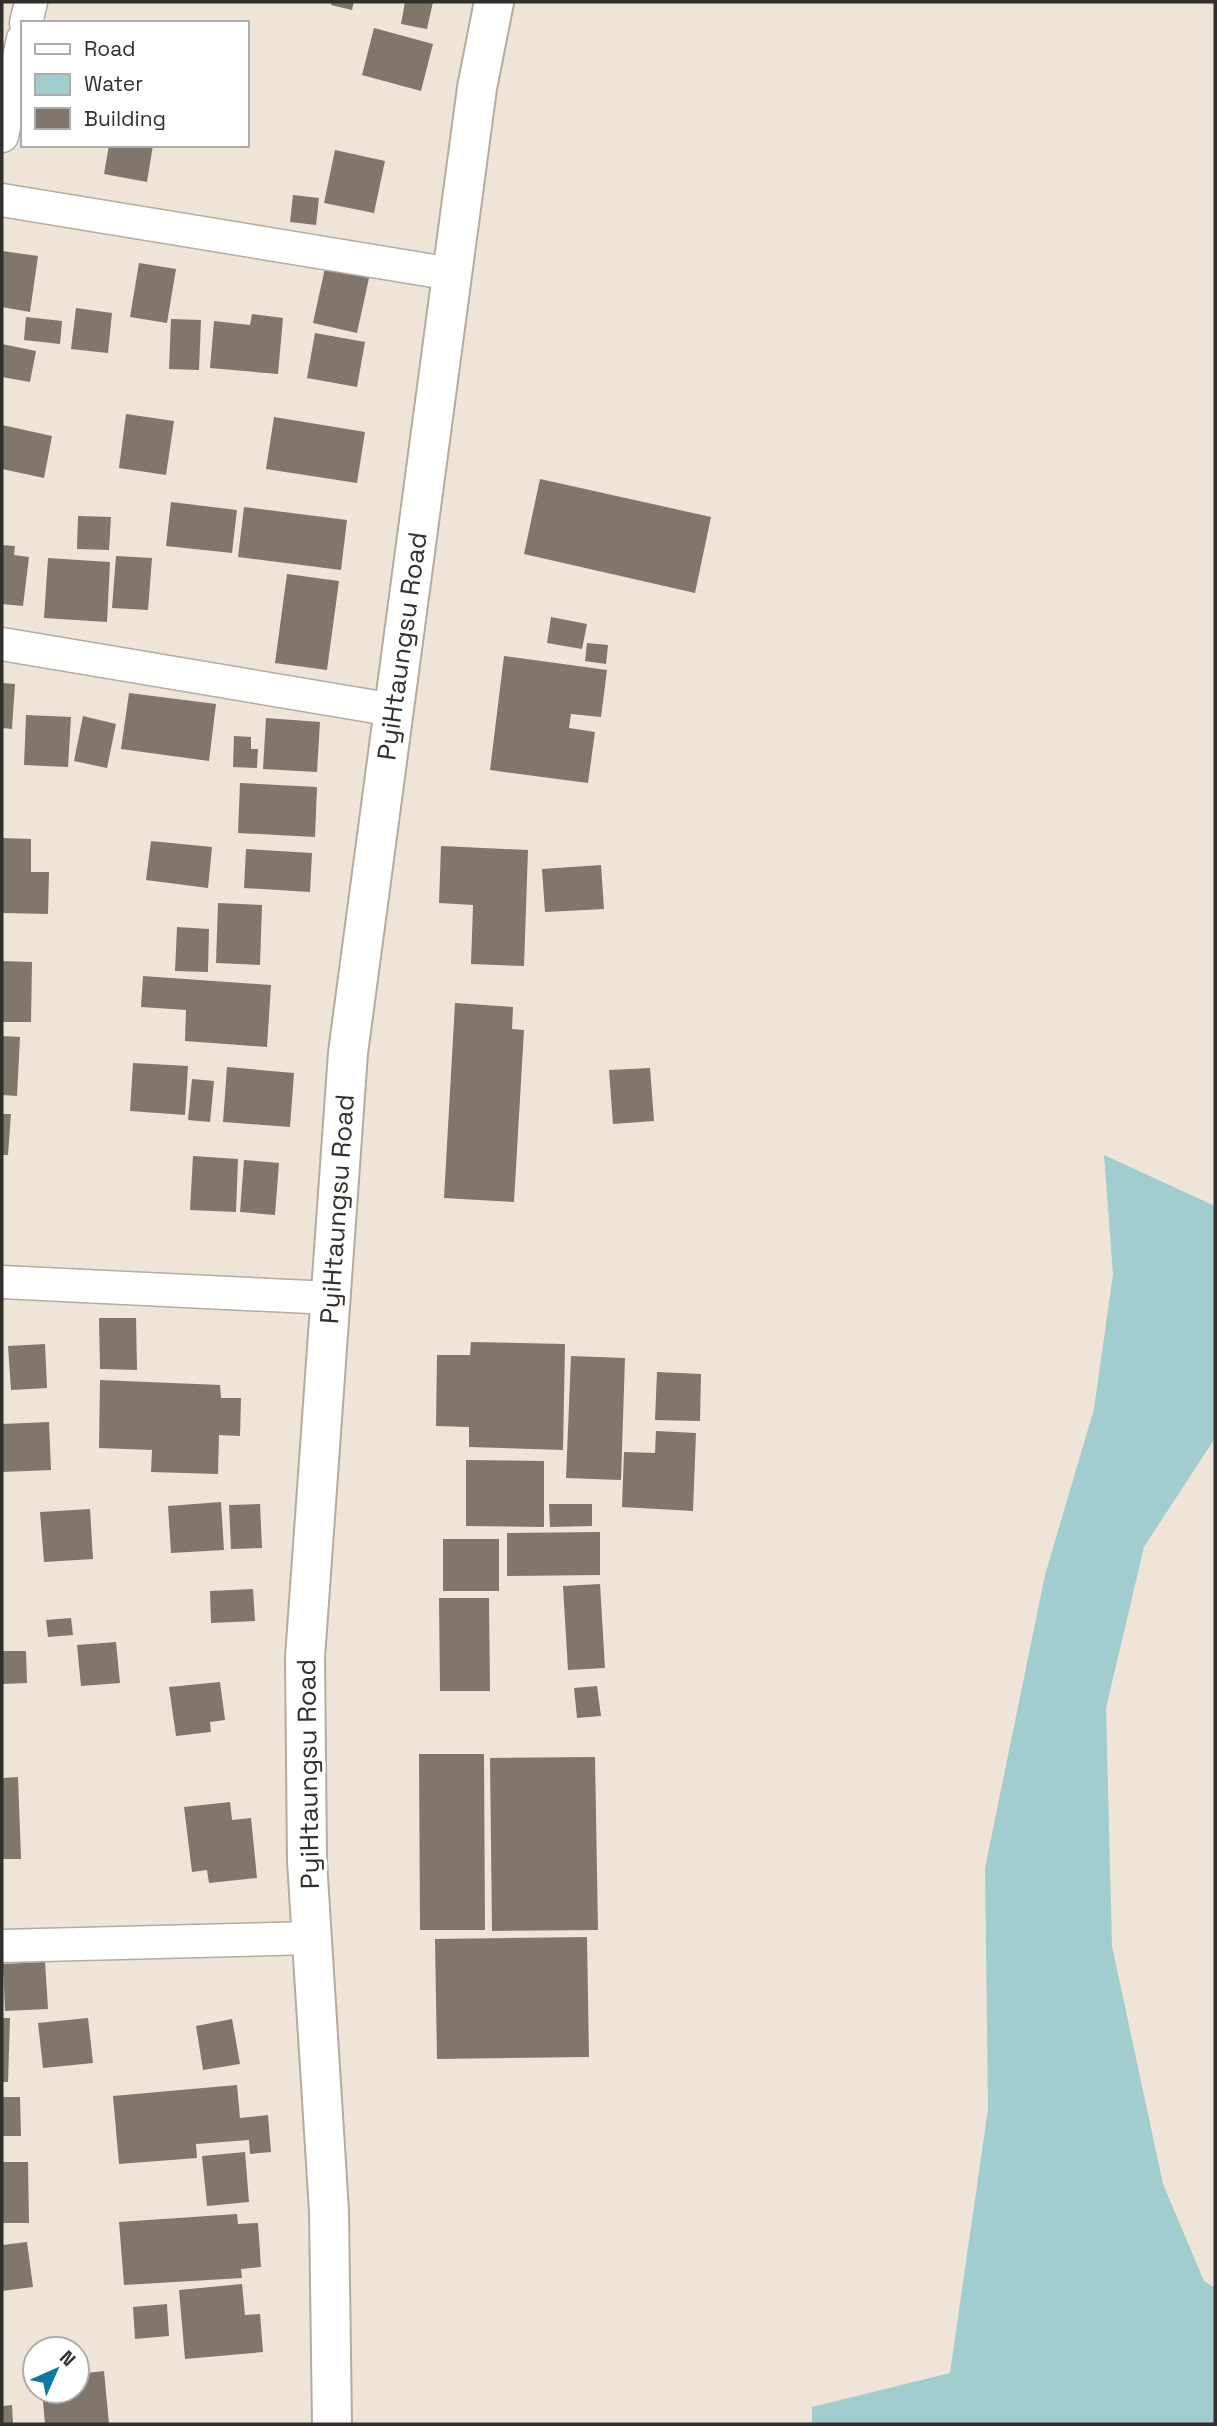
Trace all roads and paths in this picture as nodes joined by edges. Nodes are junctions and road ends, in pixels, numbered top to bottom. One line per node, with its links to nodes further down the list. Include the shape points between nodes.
1 (31, 2): 3 (street)
2 (494, 2): 7 (highway, PyiHtaungsu Road, via 477,88)
3 (26, 21)
4 (21, 48): 5 (street)
5 (2, 136)
6 (2, 200): 7 (street)
7 (452, 274): 9 (highway, PyiHtaungsu Road)
8 (2, 644): 9 (street)
9 (394, 710): 11 (highway, PyiHtaungsu Road, via 348,1053)
10 (2, 1282): 11 (street)
11 (330, 1298): 12 (highway, PyiHtaungsu Road, via 305,1658)
12 (312, 1938): 13 (street); 14 (highway, PyiHtaungsu Road, via 329,2211)
13 (2, 1946)
14 (332, 2424)

